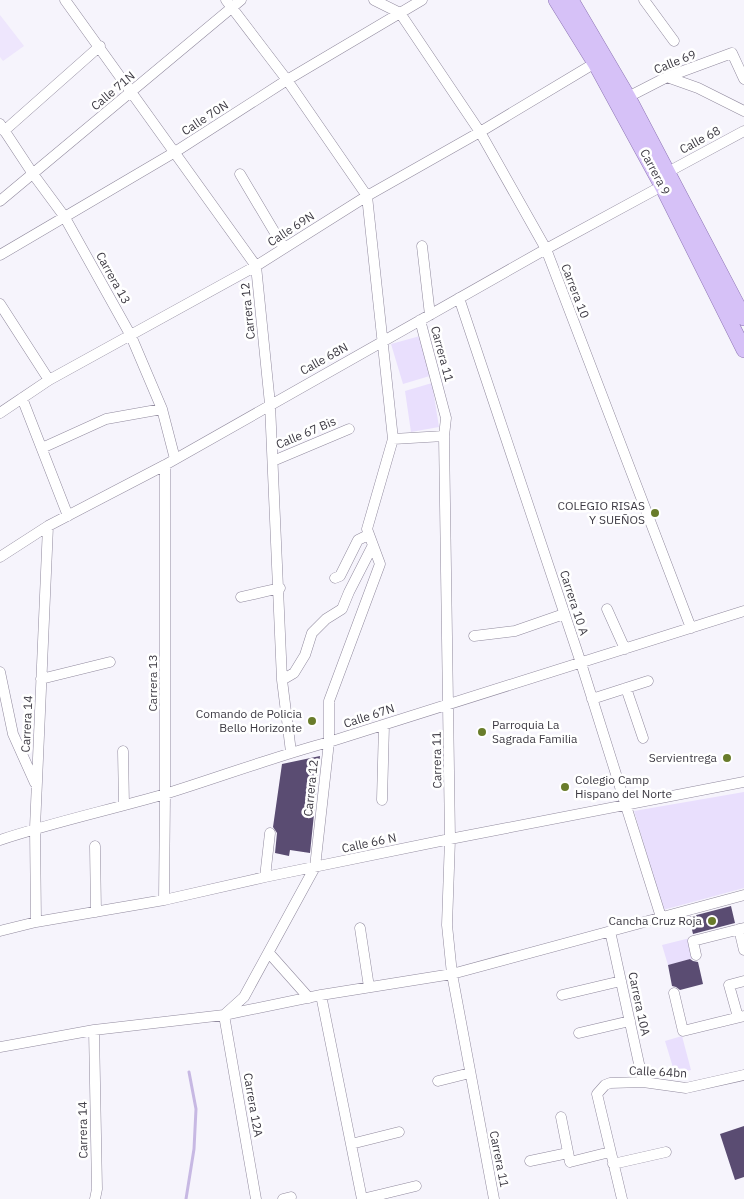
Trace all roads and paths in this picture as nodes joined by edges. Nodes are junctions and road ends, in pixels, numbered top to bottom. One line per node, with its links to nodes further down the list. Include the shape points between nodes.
1 (65, 0): 11 (street, Carrera 12)
2 (241, 0): 8 (street, Calle 71N)
3 (374, 0): 9 (street, Carrera 10)
4 (422, 0): 9 (street, Calle 70N)
5 (556, 0): 12 (main road, Carrera 9)
6 (571, 0): 17 (main road, Carrera 9)
7 (647, 1): 10 (street)
8 (229, 4): 15 (street); 16 (street, Calle 71N)
9 (400, 13): 15 (street, Calle 70N); 21 (street, Carrera 10)
10 (674, 41)
11 (100, 46): 16 (street, Carrera 12); 19 (street)
12 (594, 63): 21 (street, Calle 69N); 25 (main road, Carrera 9)
13 (666, 77): 14 (street, Calle 69, via 732,53); 17 (street, Calle 69); 18 (street, via 698,88)
14 (744, 79)
15 (287, 80): 22 (street, Calle 70N); 26 (street)
16 (132, 91): 22 (street, Carrera 12); 23 (street, Calle 71N)
17 (628, 97): 25 (main road, Carrera 9)
18 (744, 111)
19 (2, 128): 23 (street, Carrera 13)
20 (744, 131): 25 (street, Calle 68)
21 (480, 132): 26 (street, Calle 69N); 31 (street, Carrera 10)
22 (175, 152): 28 (street, Calle 70N); 33 (street, Carrera 12)
23 (33, 174): 27 (street, Calle 71N); 28 (street, Carrera 13)
24 (240, 174): 30 (street)
25 (665, 179): 31 (street, Calle 68N); 37 (main road, Carrera 9); 40 (main road, Carrera 9)
26 (367, 196): 30 (street, Calle 69N); 39 (street)
27 (0, 200)
28 (64, 216): 32 (street, Calle 70N); 38 (street, Carrera 13)
29 (422, 246): 36 (street, Carrera 11)
30 (284, 248): 33 (street, Calle 69N)
31 (546, 249): 34 (street, Calle 68N); 64 (street, Carrera 10)
32 (0, 254)
33 (256, 266): 38 (street, Calle 69N); 43 (street, Carrera 12)
34 (459, 298): 36 (street, Calle 68N); 63 (street, Carrera 10 A)
35 (0, 304): 41 (street)
36 (425, 317): 39 (street, Calle 68N); 47 (street, Carrera 11, via 446,418)
37 (744, 318)
38 (132, 336): 41 (street, Calle 69N); 44 (street, Carrera 13)
39 (382, 341): 43 (street, Calle 68N); 48 (street, Carrera 12)
40 (744, 350)
41 (49, 380): 42 (street, Calle 69N)
42 (22, 398): 45 (street, Calle 69N); 49 (street)
43 (270, 404): 50 (street, Calle 68N); 51 (street, Carrera 12)
44 (162, 409): 49 (street, via 106,419); 50 (street, Carrera 13)
45 (0, 413)
46 (349, 428): 51 (street, Calle 67 Bis)
47 (444, 436): 48 (street); 75 (street, Carrera 11)
48 (393, 439): 55 (street, Carrera 12)
49 (42, 448): 53 (street)
50 (175, 459): 52 (street, Calle 68N)
51 (273, 461): 59 (street, Carrera 12)
52 (164, 465): 53 (street, Calle 68N); 83 (street, Carrera 13)
53 (68, 516): 54 (street, Calle 68N)
54 (48, 526): 57 (street, Calle 68N); 70 (street, Carrera 14)
55 (368, 535): 56 (street, Carrera 12); 58 (street, via 358,540 340,576)
56 (372, 547): 71 (street, via 342,609 312,633 305,655 294,673); 78 (street, Carrera 12, via 380,564 329,701)
57 (0, 557)
58 (334, 578)
59 (280, 588): 60 (street); 71 (street, Carrera 12)
60 (241, 597)
61 (607, 609): 66 (street)
62 (744, 611): 64 (street, Calle 67N)
63 (564, 614): 65 (street, via 515,631); 68 (street, Carrera 10 A)
64 (690, 628): 66 (street, Calle 67N)
65 (474, 636)
66 (625, 648): 68 (street, Calle 67N)
67 (110, 662): 70 (street)
68 (580, 663): 74 (street, Carrera 10 A); 75 (street, Calle 67N)
69 (0, 672): 82 (street, via 13,734)
70 (41, 679): 82 (street, Carrera 14)
71 (282, 680): 80 (street, Carrera 12)
72 (648, 681): 73 (street)
73 (626, 688): 74 (street); 77 (street)
74 (592, 699): 85 (street, Carrera 10 A)
75 (449, 704): 76 (street, Calle 67N); 89 (street, Carrera 11)
76 (384, 724): 78 (street, Calle 67N); 84 (street)
77 (643, 738)
78 (329, 742): 80 (street, Calle 67N); 92 (street, Carrera 12)
79 (123, 752): 86 (street)
80 (290, 752): 83 (street, Calle 67N)
81 (744, 782): 85 (street, Calle 66 N)
82 (36, 786): 87 (street, Carrera 14)
83 (166, 794): 86 (street, Calle 67N); 95 (street, Carrera 13)
84 (382, 800)
85 (624, 804): 89 (street, Calle 66 N); 97 (street, Carrera 10 A)
86 (124, 805): 87 (street, Calle 67N)
87 (35, 828): 90 (street, Calle 67N); 98 (street, Carrera 14)
88 (270, 833): 93 (street)
89 (450, 838): 92 (street, Calle 66 N); 106 (street, Carrera 11, via 447,925)
90 (0, 840)
91 (95, 846): 96 (street)
92 (315, 867): 93 (street, Calle 66 N); 104 (street, Carrera 12)
93 (265, 877): 95 (street, Calle 66 N)
94 (744, 895): 97 (street)
95 (164, 900): 96 (street, Calle 66 N)
96 (96, 912): 98 (street, Calle 66 N)
97 (660, 917): 102 (street)
98 (36, 922): 101 (street, Calle 66 N)
99 (360, 928): 109 (street)
100 (741, 929): 103 (street); 105 (street, via 692,941)
101 (0, 931)
102 (610, 931): 106 (street); 107 (street, Carrera 10A)
103 (744, 950)
104 (269, 953): 113 (street); 114 (street, Carrera 12, via 244,997)
105 (696, 955)
106 (452, 974): 109 (street); 120 (street, Carrera 11)
107 (621, 981): 112 (street); 116 (street, Carrera 10A)
108 (744, 981): 115 (street, via 729,985)
109 (370, 987): 111 (street)
110 (674, 993): 115 (street, via 684,1031)
111 (321, 995): 113 (street); 126 (street)
112 (562, 995)
113 (309, 998): 114 (street)
114 (224, 1015): 117 (street); 134 (street, Carrera 12A)
115 (741, 1017)
116 (630, 1021): 118 (street); 123 (street, Carrera 10A)
117 (94, 1030): 119 (street); 133 (street, Carrera 14)
118 (579, 1033)
119 (0, 1047)
120 (470, 1073): 122 (street); 136 (street, Carrera 11)
121 (744, 1075): 123 (street, Calle 64bn, via 686,1088)
122 (438, 1081)
123 (643, 1082): 127 (street, Calle 64bn, via 610,1083 597,1094)
124 (561, 1117): 129 (street)
125 (399, 1132): 126 (street)
126 (351, 1144): 135 (street)
127 (610, 1152): 129 (street, via 570,1162); 131 (street)
128 (666, 1152): 131 (street)
129 (568, 1153): 130 (street)
130 (530, 1162)
131 (613, 1164): 137 (street)
132 (416, 1186): 135 (street)
133 (95, 1199)
134 (256, 1199)
135 (362, 1199)
136 (494, 1199)
137 (622, 1199)

